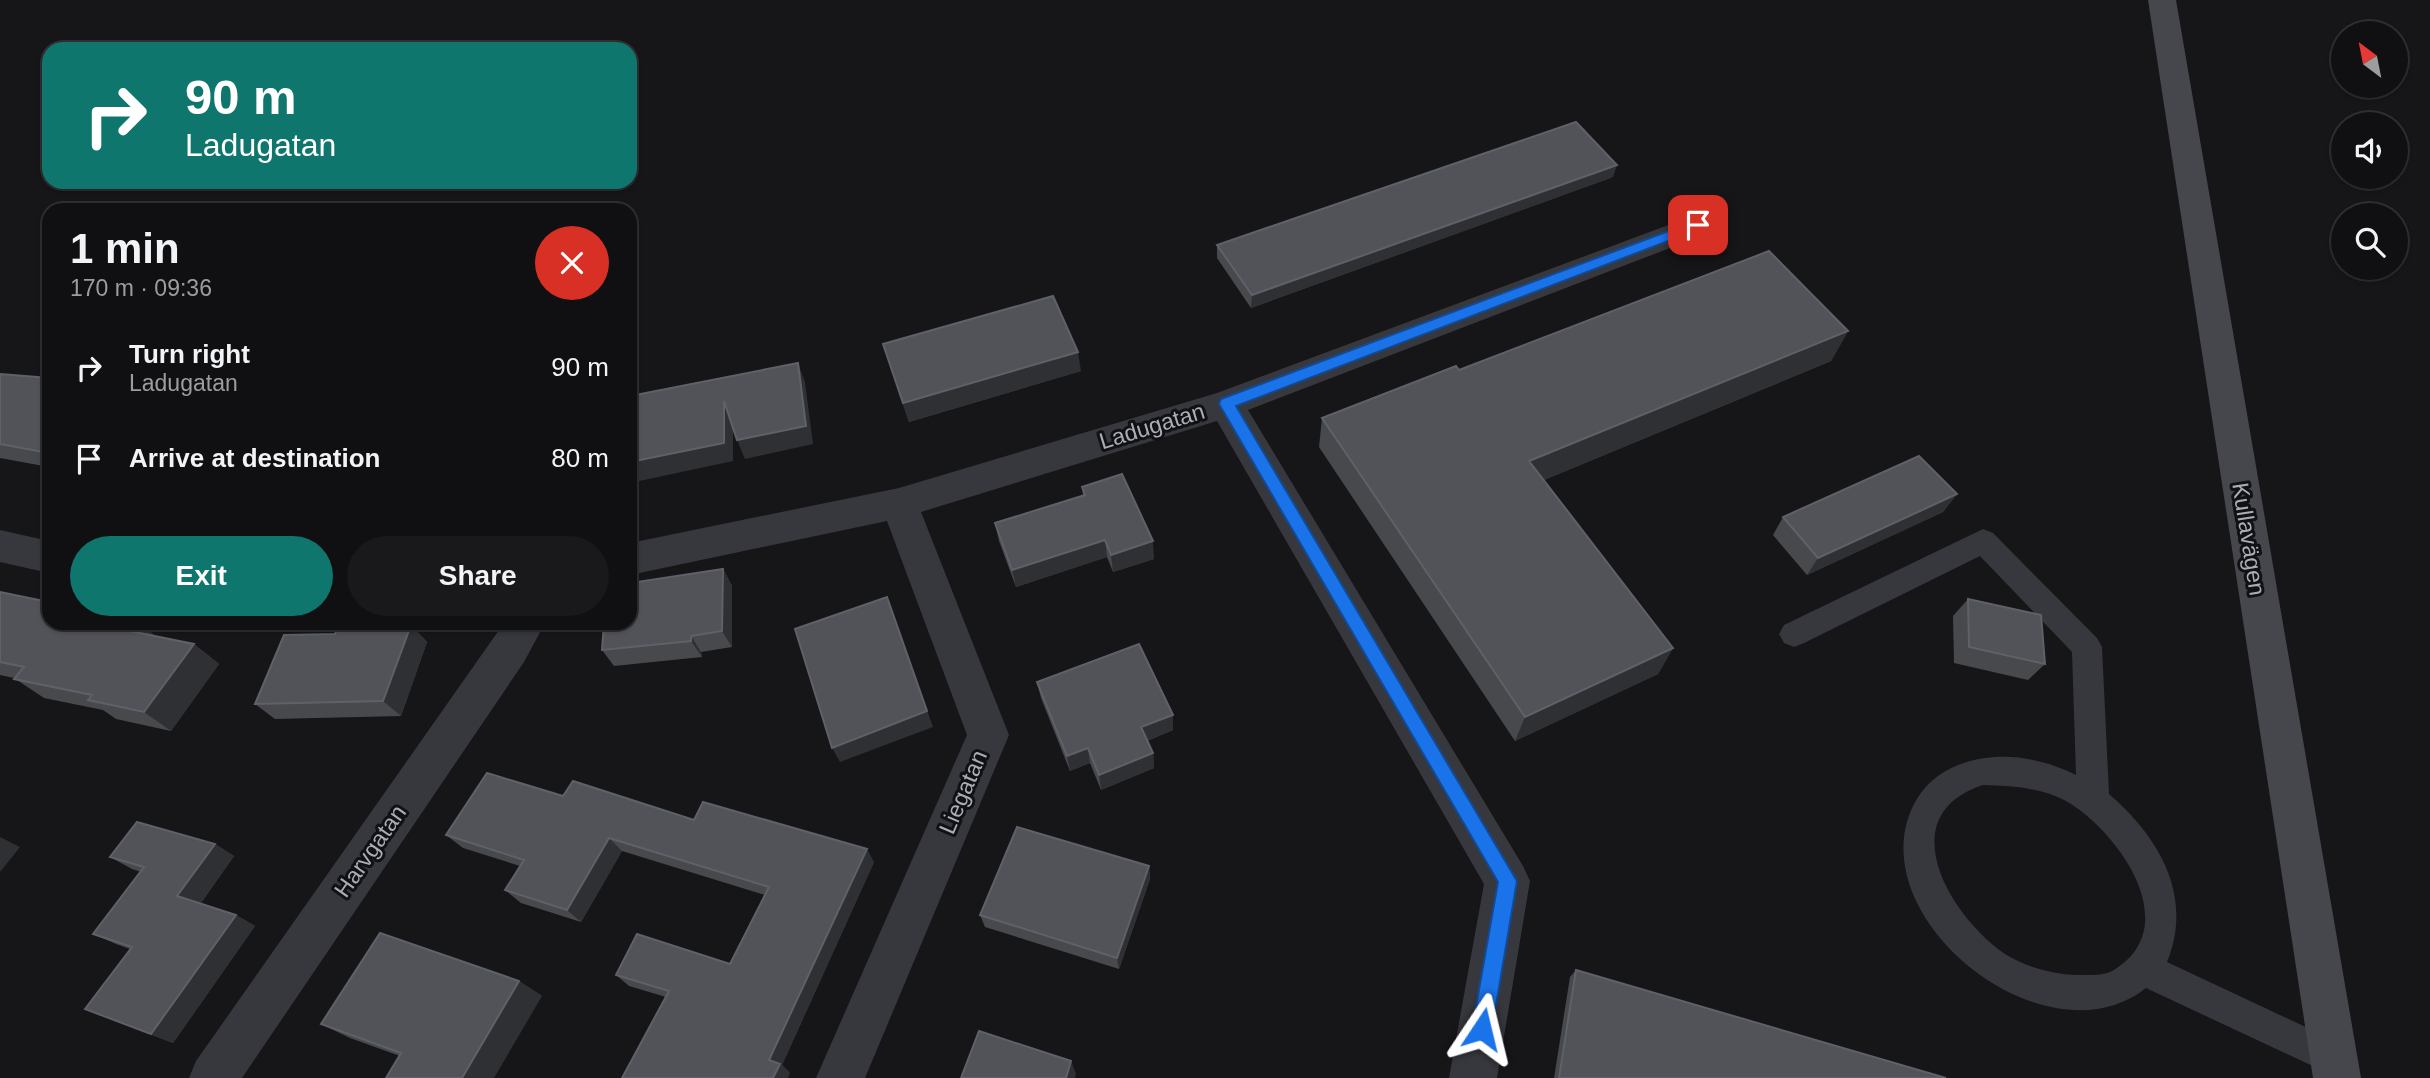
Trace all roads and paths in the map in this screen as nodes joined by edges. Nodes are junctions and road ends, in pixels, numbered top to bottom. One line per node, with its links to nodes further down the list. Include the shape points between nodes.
1 (2162, 0): 12 (street, Kullavägen)
2 (1698, 225): 3 (street, Ladugatan)
3 (1226, 404): 4 (street, Ladugatan); 15 (street, via 1507,881)
4 (899, 503): 7 (street, Ladugatan); 14 (street, Liegatan, via 988,735)
5 (0, 546): 6 (street)
6 (42, 555)
7 (637, 558)
8 (521, 630): 13 (street, Harvgatan)
9 (1794, 634): 10 (lane, via 1983,541 2087,647)
10 (2093, 801): 11 (lane, via 2125,830 2149,865 2162,903 2160,939); 11 (lane, via 2057,781 2020,771 1983,771 1954,782 1931,802 1919,829 1920,863 1932,900 1957,934 1992,965 2034,986 2077,993 2116,988)
11 (2144, 969): 12 (lane)
12 (2335, 1068)
13 (213, 1078)
14 (840, 1078)
15 (1473, 1078)

